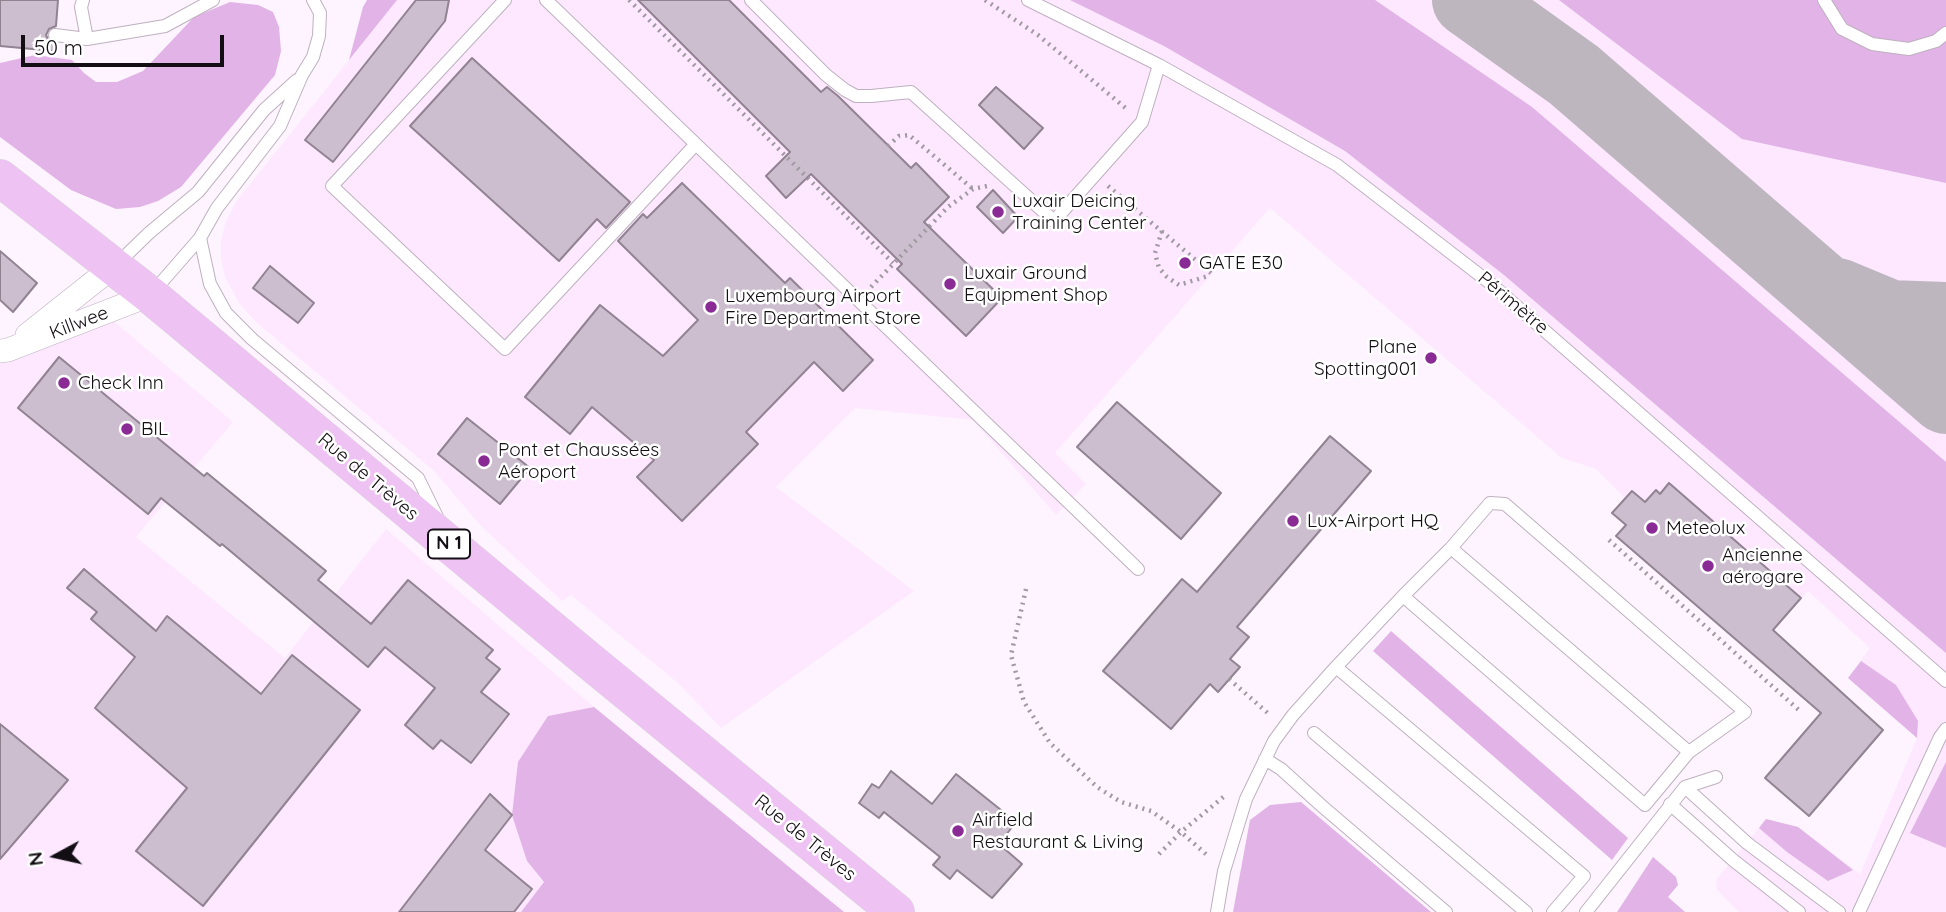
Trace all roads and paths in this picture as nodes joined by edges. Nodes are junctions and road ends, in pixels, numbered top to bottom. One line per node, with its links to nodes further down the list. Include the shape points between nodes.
1 (83, 0): 13 (lane)
2 (214, 0): 13 (lane, via 165,26)
3 (313, 0): 15 (lane, via 320,13 319,36)
4 (505, 0): 17 (lane, via 332,186 505,349)
5 (546, 0): 17 (lane)
6 (629, 0): 25 (path)
7 (751, 0): 16 (lane, via 845,90 856,96 911,92 1054,221)
8 (985, 0): 16 (path, via 1038,35)
9 (1028, 0): 14 (lane, Périmètre)
10 (1824, 0): 11 (lane, via 1842,29 1872,44 1909,49)
11 (1946, 33)
12 (55, 35): 13 (lane)
13 (88, 39)
14 (1160, 65): 16 (lane); 38 (lane, Périmètre, via 1337,165 1490,283)
15 (302, 75): 24 (lane, via 280,126 217,208); 26 (lane, via 264,110 198,192)
16 (1142, 122)
17 (695, 145): 28 (lane)
18 (888, 146): 21 (path, via 899,136 909,135)
19 (0, 178): 26 (main road, Rue de Trèves / N 1)
20 (1105, 184): 23 (path)
21 (973, 189)
22 (962, 198): 25 (path)
23 (1162, 231): 23 (path, via 1210,275 1179,285 1167,277 1158,268 1156,253)
24 (200, 238): 27 (lane); 31 (lane, via 210,284 226,313 418,478)
25 (893, 263): 28 (path)
26 (114, 266): 27 (main road, Rue de Trèves / N 1); 29 (street, Killwee)
27 (150, 295): 29 (street, Killwee); 31 (main road, Rue de Trèves / N 1)
28 (858, 300): 33 (lane)
29 (4, 351)
30 (1609, 540): 39 (path)
31 (453, 547): 52 (main road, Rue de Trèves / N 1)
32 (1451, 548): 35 (lane); 43 (lane); 43 (lane, via 1490,503 1505,504 1745,712)
33 (1138, 569)
34 (1026, 589): 49 (path, via 1011,655 1024,702 1050,743 1097,787 1121,802 1151,811)
35 (1403, 596): 36 (lane); 43 (lane, via 1645,805)
36 (1336, 667): 40 (lane); 56 (lane, via 1584,876)
37 (1229, 679): 40 (path)
38 (1946, 681)
39 (1801, 712)
40 (1284, 727): 44 (lane)
41 (1946, 729): 60 (lane)
42 (1314, 733): 55 (lane)
43 (1689, 752)
44 (1265, 759): 51 (lane, via 1246,799); 54 (lane)
45 (1716, 778): 46 (lane)
46 (1685, 786): 48 (lane); 59 (lane, via 1747,843)
47 (1216, 803): 49 (path)
48 (1670, 804): 57 (lane); 58 (lane)
49 (1181, 832): 50 (path); 51 (path)
50 (1159, 854)
51 (1224, 870): 53 (lane)
52 (895, 912)
53 (1217, 912)
54 (1446, 912)
55 (1526, 912)
56 (1553, 912)
57 (1586, 912)
58 (1799, 912)
59 (1839, 912)
60 (1860, 912)

